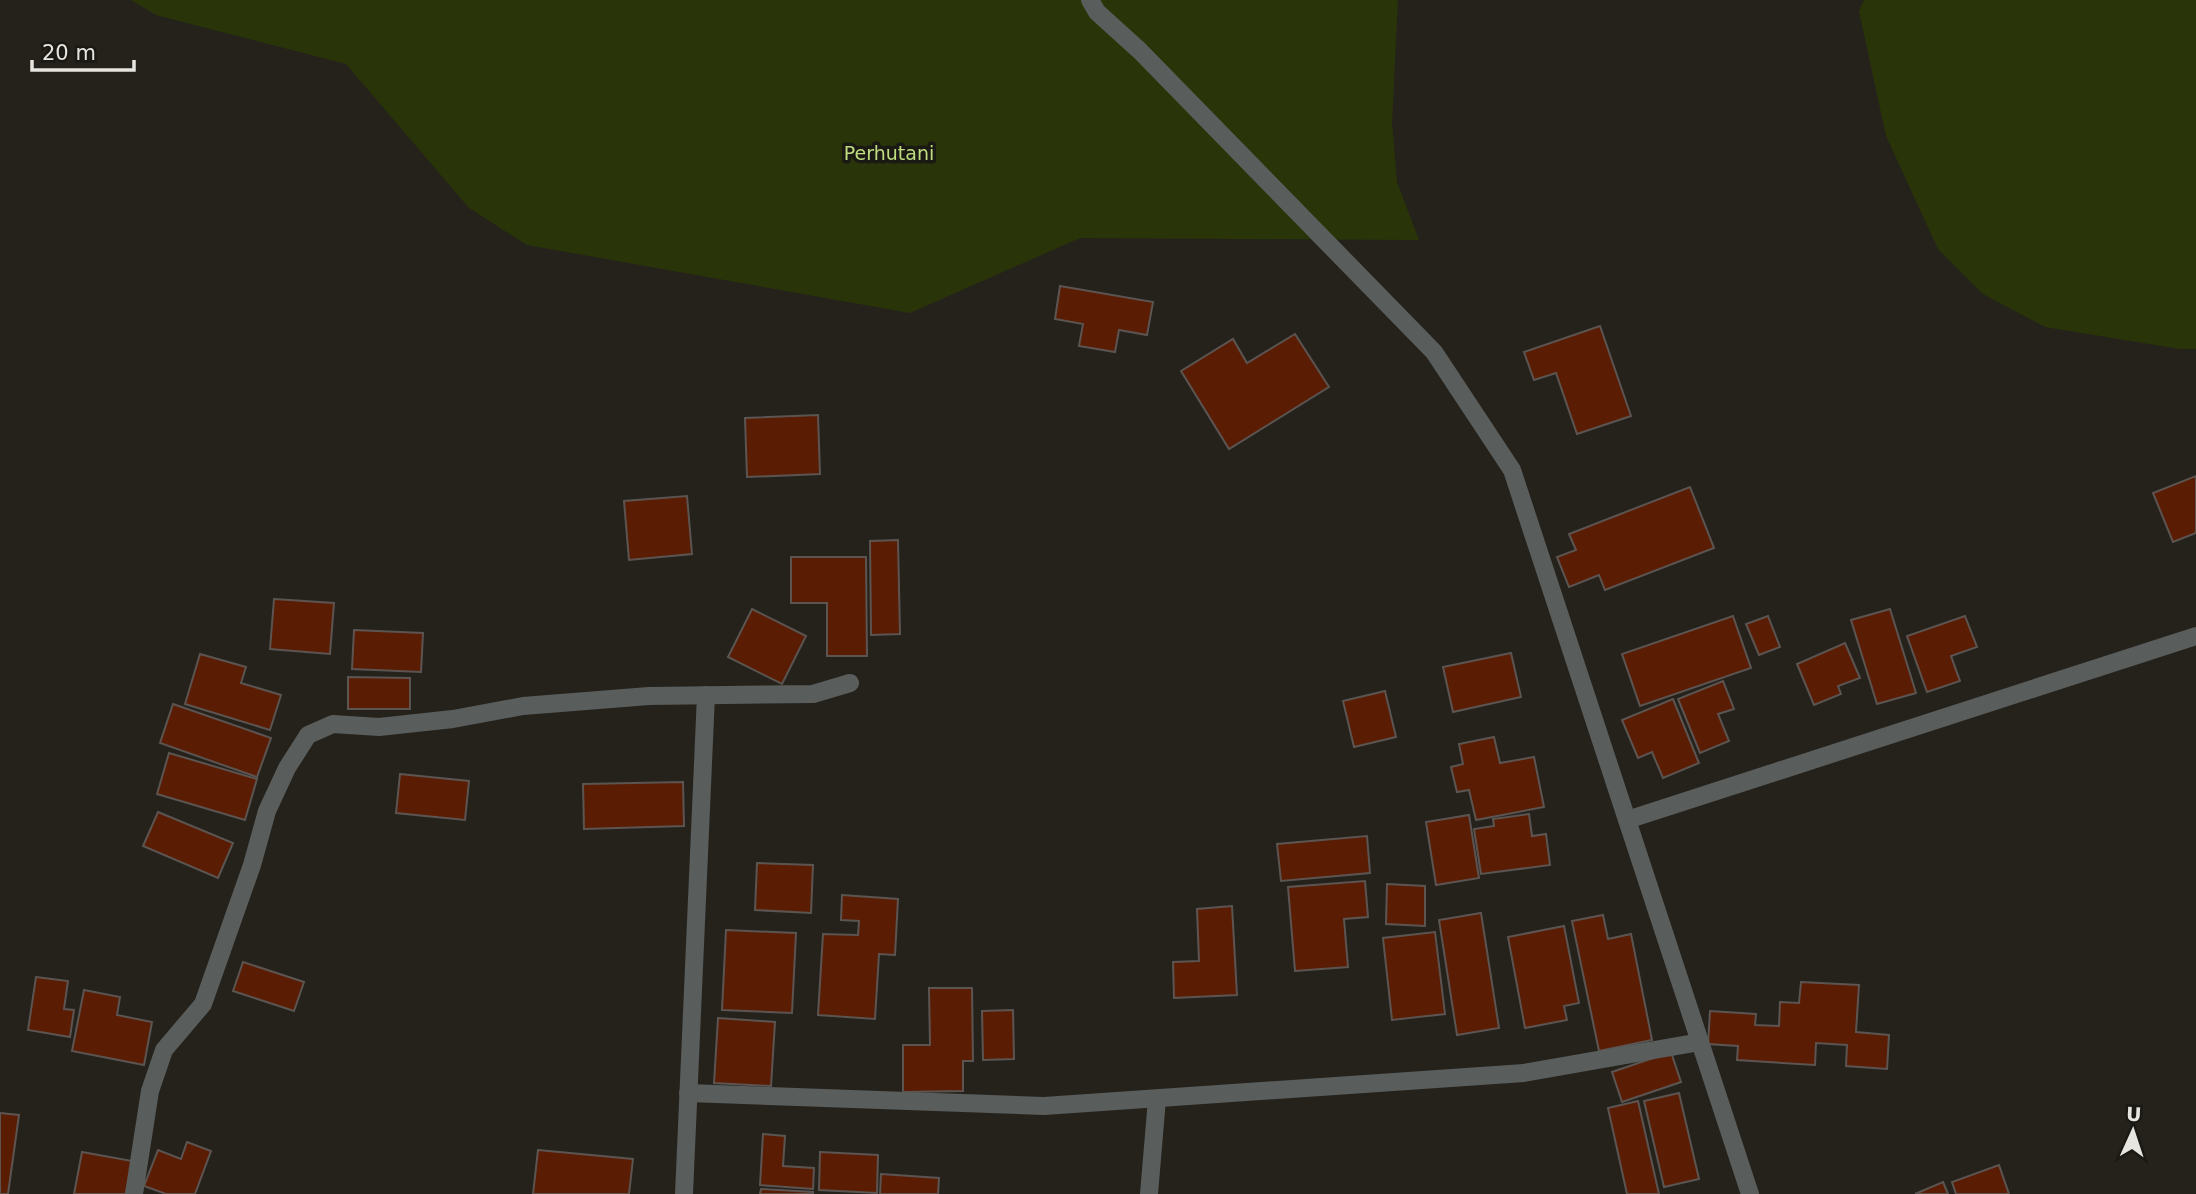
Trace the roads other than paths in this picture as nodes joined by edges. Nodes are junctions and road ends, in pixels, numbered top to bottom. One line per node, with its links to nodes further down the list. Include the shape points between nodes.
1 (1090, 0): 5 (street, via 1434,352 1512,470)
2 (2196, 636): 5 (street)
3 (850, 682): 4 (street, via 813,694)
4 (705, 695): 7 (street); 9 (street, via 523,706 379,727 333,724 308,736 267,811 203,1004 164,1050 150,1091)
5 (1627, 820): 6 (street)
6 (1700, 1042): 8 (street, via 1524,1073); 12 (street)
7 (688, 1093): 8 (street, via 1044,1106); 10 (street)
8 (1157, 1099): 11 (street)
9 (134, 1194)
10 (684, 1194)
11 (1149, 1194)
12 (1750, 1194)

